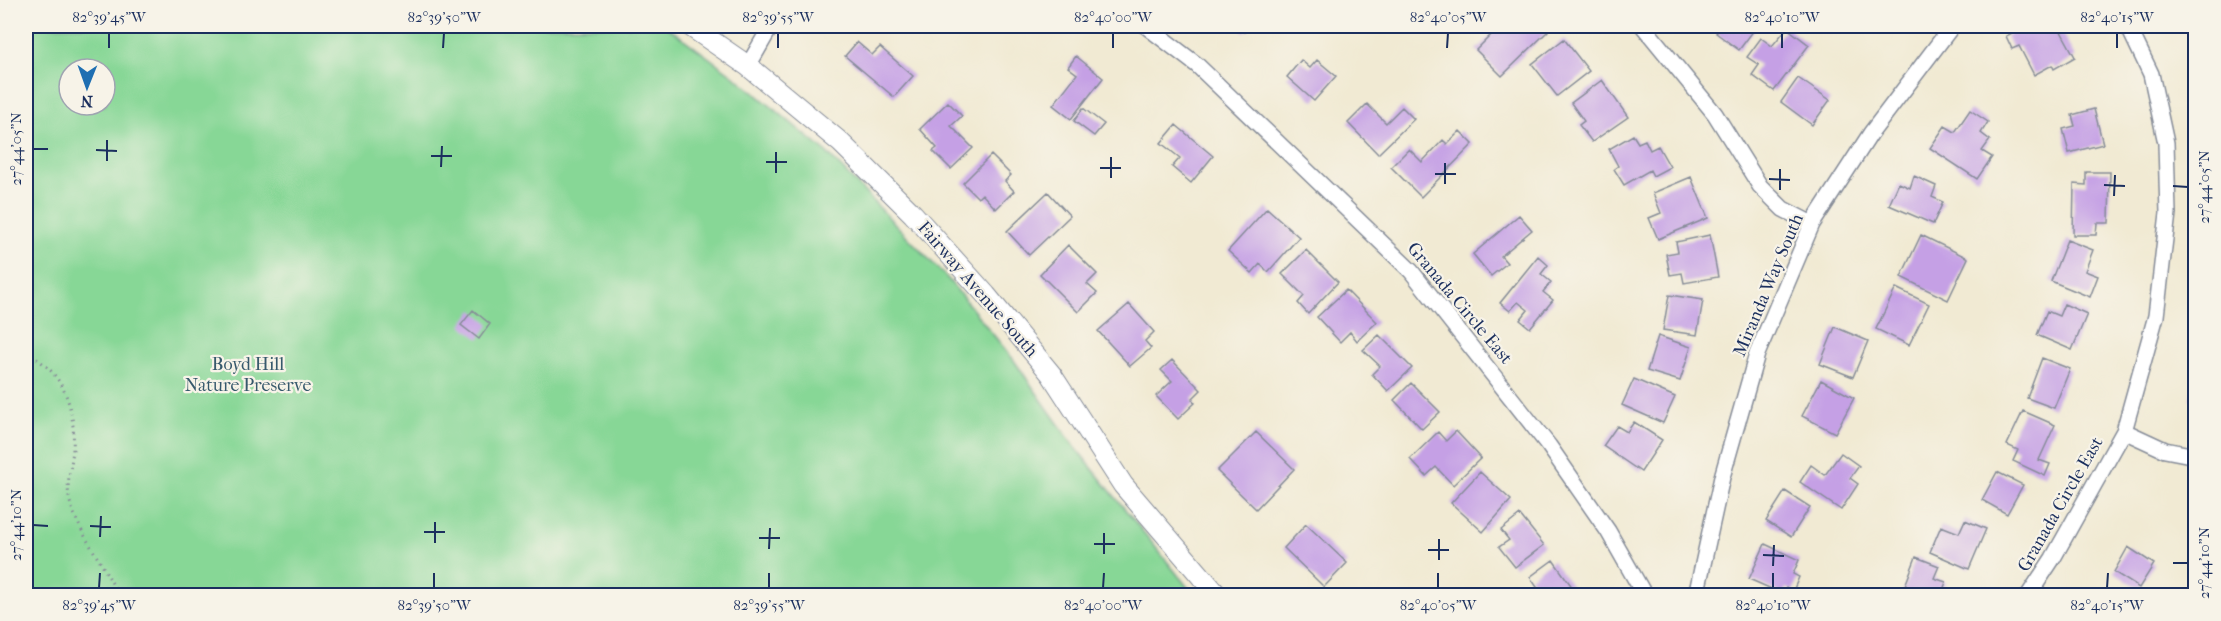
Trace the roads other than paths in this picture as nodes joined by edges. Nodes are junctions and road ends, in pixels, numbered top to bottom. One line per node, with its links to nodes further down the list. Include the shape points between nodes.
1 (690, 26): 7 (street, Fairway Avenue South)
2 (771, 26): 7 (street)
3 (1146, 26): 12 (street, Granada Circle East, via 1197,65 1411,271 1549,446 1608,531)
4 (1643, 26): 8 (street, via 1715,114 1760,186 1783,209)
5 (1953, 26): 8 (street, Miranda Way South, via 1871,134)
6 (2128, 26): 9 (street, Granada Circle East, via 2154,86 2166,143 2168,213 2156,316)
7 (748, 66): 11 (street, Fairway Avenue South, via 840,142 913,214 986,295 1051,374 1123,485)
8 (1812, 224): 13 (street, Miranda Way South, via 1757,354 1722,477)
9 (2124, 432): 10 (street, via 2165,450); 14 (street, Granada Circle East)
10 (2196, 456)
11 (1218, 596)
12 (1644, 596)
13 (1696, 596)
14 (2028, 596)

